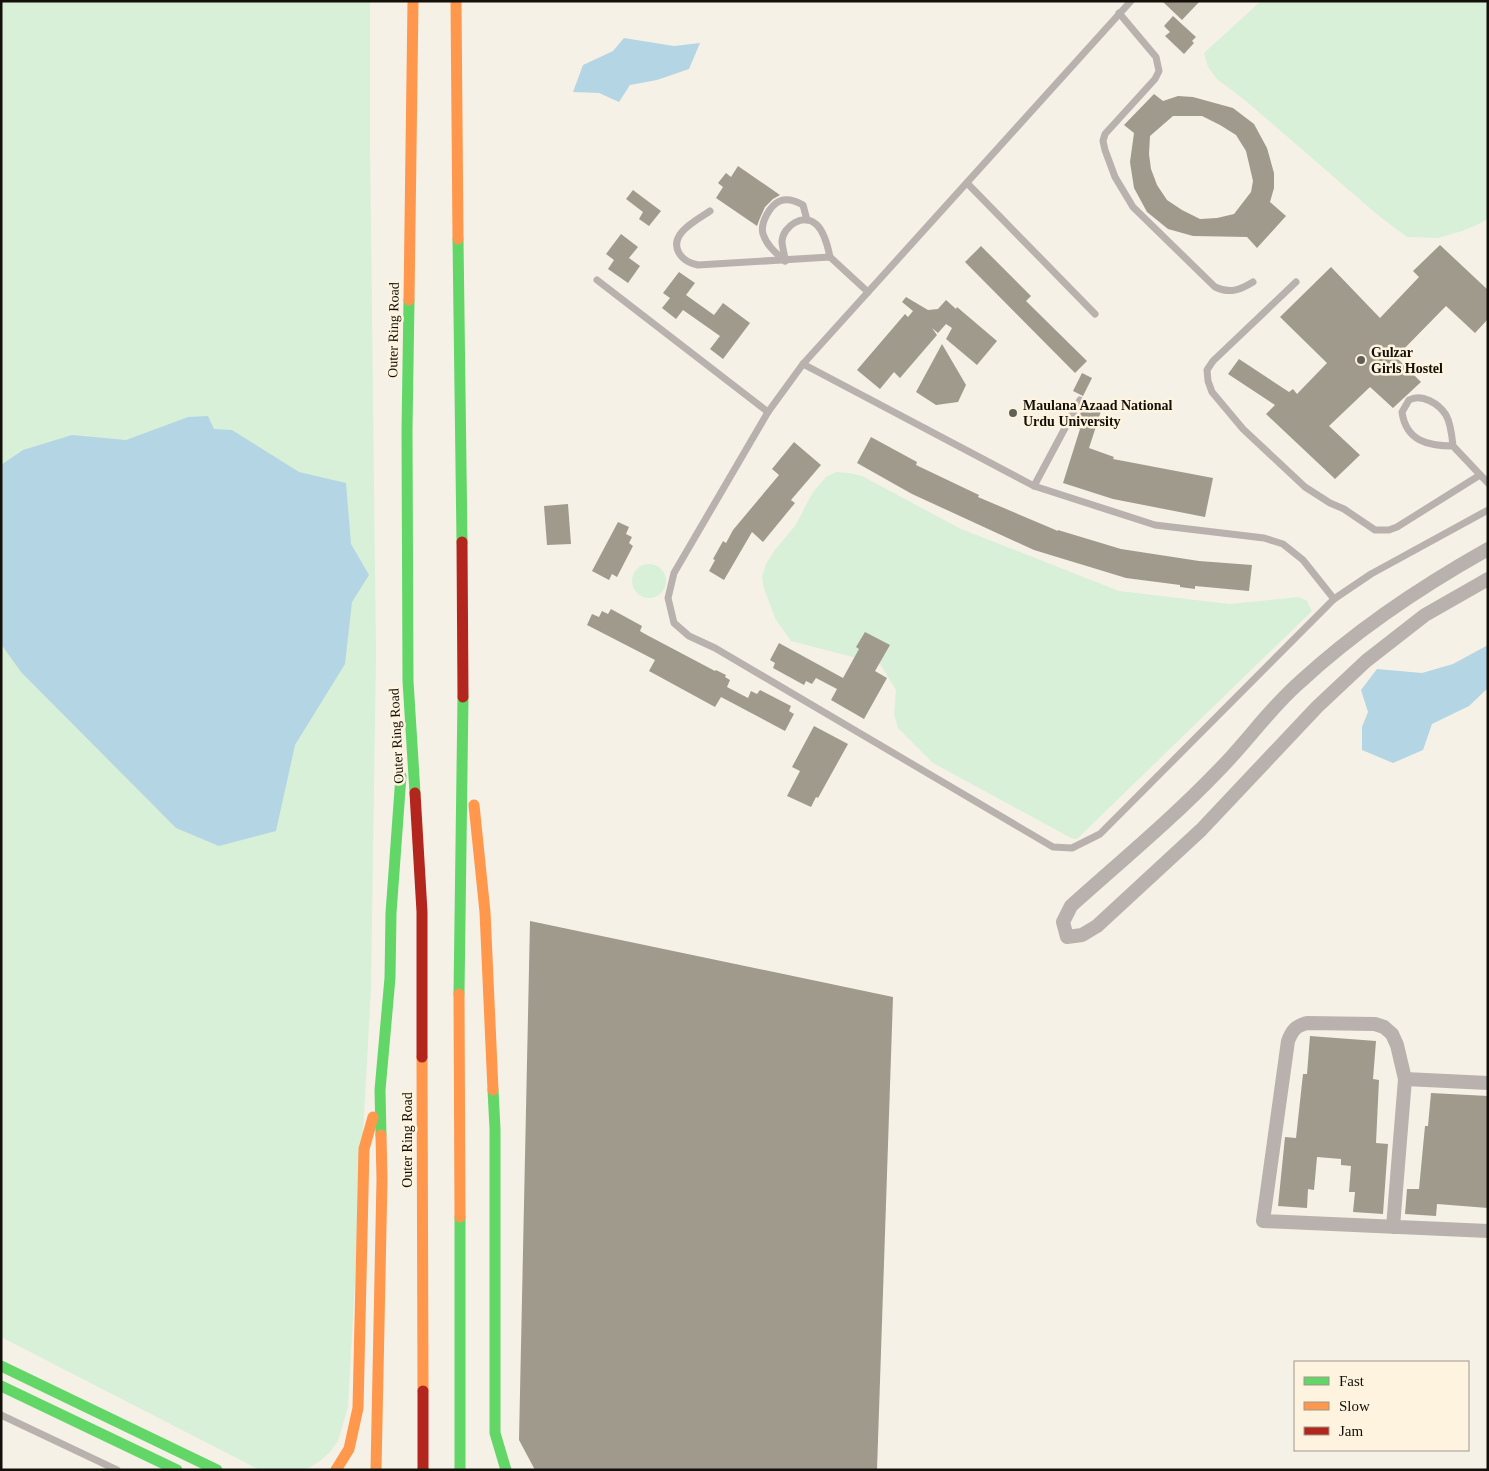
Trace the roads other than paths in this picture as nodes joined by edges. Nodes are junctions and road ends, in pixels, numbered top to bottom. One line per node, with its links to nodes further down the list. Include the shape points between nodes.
1 (413, 1): 26 (main road, Outer Ring Road, via 406,430)
2 (456, 1): 27 (main road)
3 (1131, 1): 4 (lane)
4 (1119, 13): 5 (lane); 11 (lane, via 1156,57 1159,71 1105,134 1104,150 1115,177 1132,207 1215,287 1234,291)
5 (967, 183): 13 (lane); 14 (lane)
6 (710, 210): 9 (lane, via 676,238 680,255 688,262 698,265)
7 (807, 220): 8 (lane, via 817,224); 9 (lane, via 796,221 786,229 782,241); 9 (lane, via 803,205 787,200 774,206 763,223 767,242)
8 (830, 257): 9 (lane); 13 (lane)
9 (786, 260)
10 (597, 280): 17 (lane)
11 (1253, 282)
12 (1296, 282): 19 (lane, via 1207,370 1212,392 1243,429 1314,494 1375,530 1397,527)
13 (868, 292): 15 (lane)
14 (1095, 314)
15 (803, 364): 17 (lane); 21 (lane)
16 (1080, 400): 21 (lane)
17 (768, 412): 25 (lane, via 674,573 668,598 674,623 689,636 715,648 1053,847 1072,848 1100,834)
18 (1453, 446): 18 (lane, via 1446,416 1440,408 1419,397 1409,400 1402,412 1412,435 1420,441); 19 (lane)
19 (1480, 475): 20 (lane)
20 (1488, 483)
21 (1034, 486): 25 (lane, via 1154,525 1264,538 1283,544 1303,560)
22 (1488, 510): 25 (lane, via 1371,574)
23 (1488, 549): 24 (street, via 1455,567 1366,628 1299,682 1220,770 1071,906 1063,922 1067,937 1082,935 1097,926 1201,830 1310,714 1366,661 1425,615)
24 (1488, 579)
25 (1334, 599)
26 (408, 681): 30 (main road); 41 (main road, Outer Ring Road, via 422,912)
27 (463, 684): 42 (main road, via 459,912); 43 (main road, via 485,912 495,1130 495,1434)
28 (1406, 1079): 29 (street); 31 (street); 31 (street, via 1397,1045 1384,1027 1375,1024 1306,1023 1292,1031 1263,1221)
29 (1488, 1083)
30 (380, 1090): 39 (main road, via 364,1149 358,1408 351,1448); 40 (main road, via 382,1180)
31 (1393, 1227): 32 (street)
32 (1488, 1231)
33 (1, 1366): 38 (main road)
34 (1, 1386): 37 (main road)
35 (1, 1416): 36 (lane)
36 (117, 1470)
37 (177, 1470)
38 (218, 1470)
39 (336, 1470)
40 (376, 1470)
41 (423, 1470)
42 (460, 1470)
43 (506, 1470)

